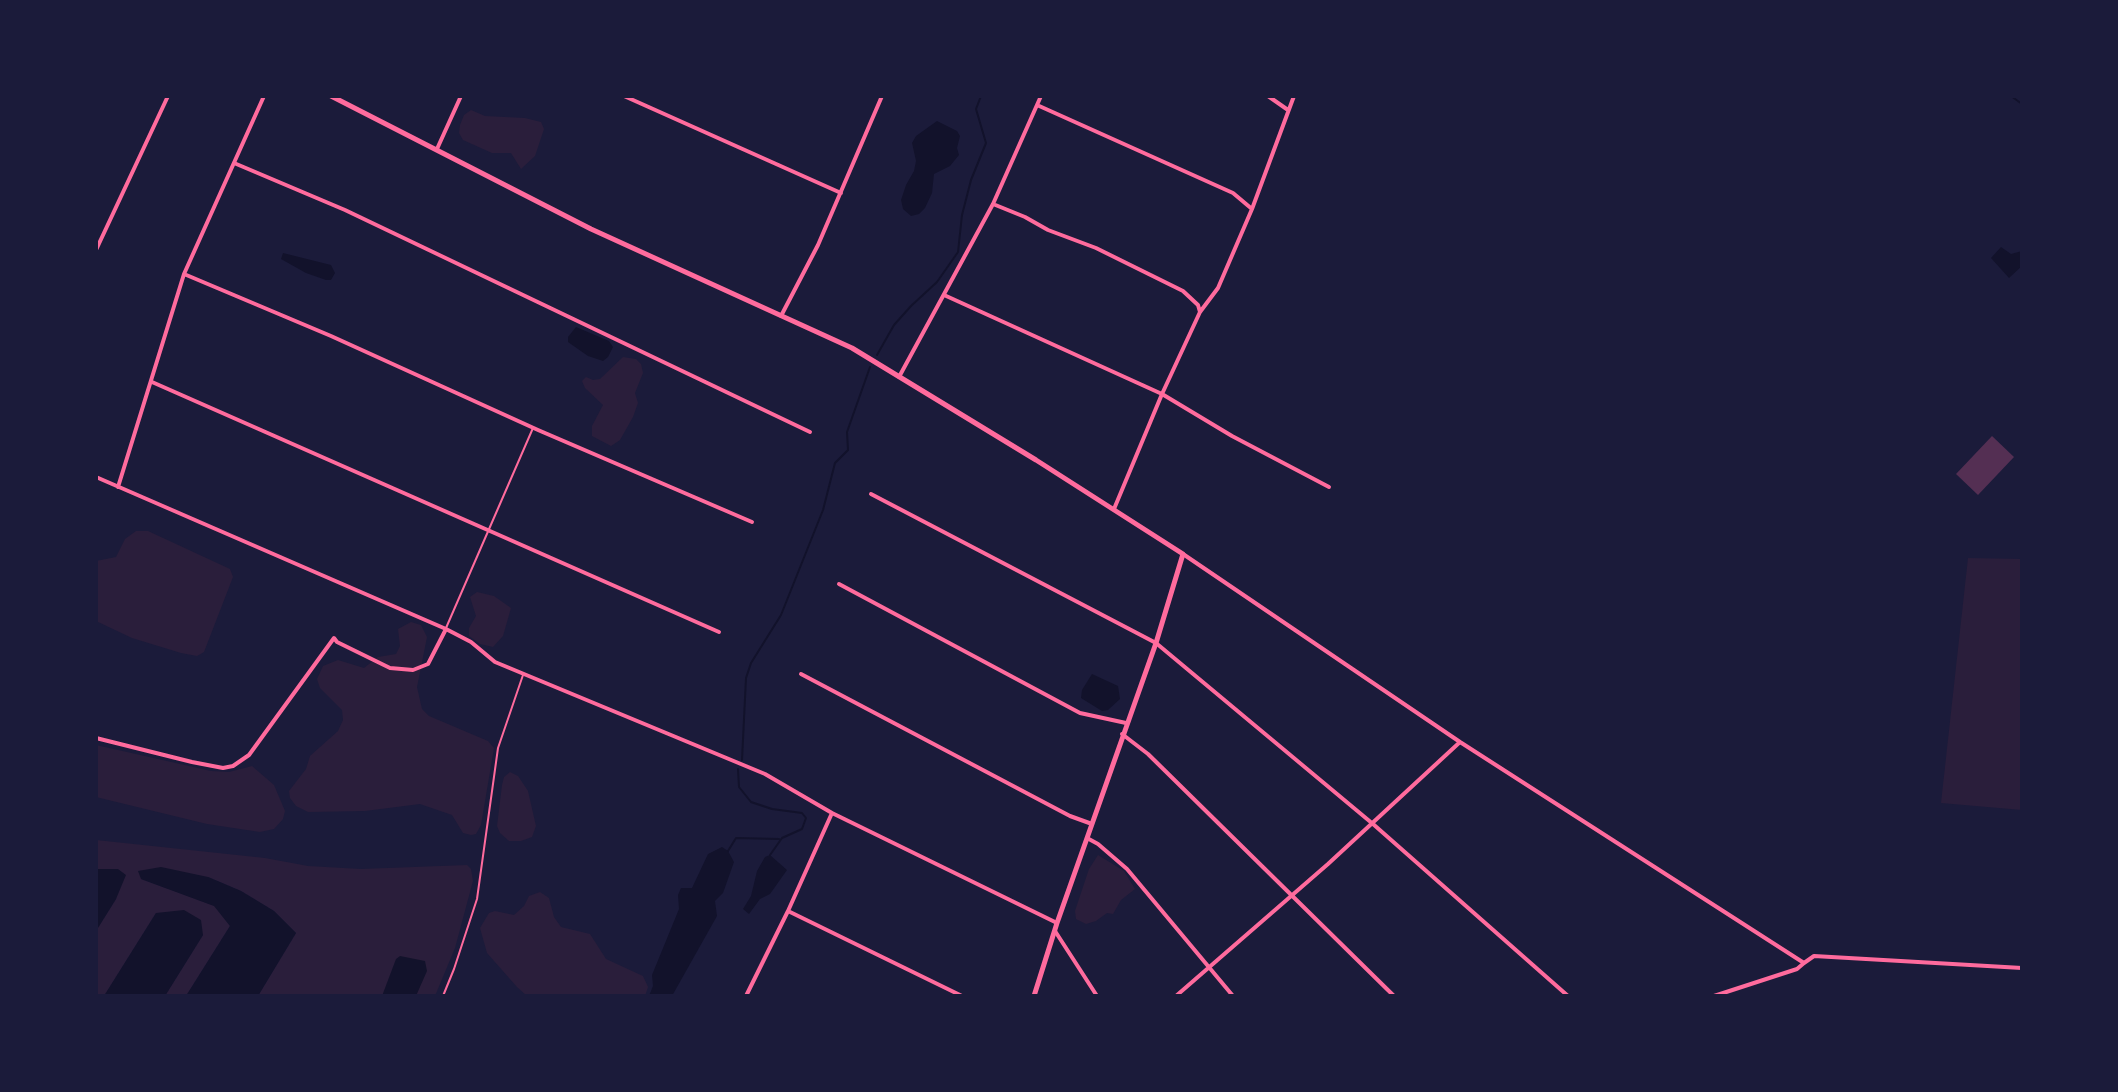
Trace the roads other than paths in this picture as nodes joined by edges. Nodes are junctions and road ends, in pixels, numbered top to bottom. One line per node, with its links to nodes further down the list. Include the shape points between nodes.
1 (168, 96): 17 (street)
2 (264, 96): 13 (street)
3 (331, 96): 12 (street)
4 (461, 96): 12 (street)
5 (624, 96): 14 (street)
6 (882, 96): 14 (street)
7 (1041, 96): 10 (street)
8 (1268, 96): 11 (street)
9 (1294, 96): 11 (street)
10 (1037, 105): 15 (street); 16 (street, via 1233,193)
11 (1288, 110): 16 (street)
12 (437, 149): 21 (street, via 591,229)
13 (234, 163): 18 (street); 26 (street, via 345,210)
14 (841, 193): 21 (street)
15 (993, 204): 19 (street); 20 (street, via 1183,291)
16 (1252, 209): 20 (street, via 1218,288)
17 (96, 250)
18 (184, 274): 23 (street); 25 (street)
19 (944, 295): 22 (street); 24 (street)
20 (1200, 312): 24 (street)
21 (781, 316): 22 (street, via 852,348)
22 (899, 377): 31 (street)
23 (152, 382): 28 (street); 33 (street)
24 (1162, 394): 29 (street); 31 (street)
25 (534, 427): 32 (street); 33 (lane)
26 (810, 432)
27 (96, 477): 28 (street)
28 (118, 487): 36 (street)
29 (1329, 487)
30 (871, 494): 38 (street)
31 (1114, 509): 34 (street)
32 (752, 522)
33 (489, 532): 36 (lane); 37 (street)
34 (1183, 554): 38 (street); 44 (street)
35 (839, 584): 41 (street, via 1080,713)
36 (446, 629): 39 (street); 43 (street, via 428,664 413,670 390,668 334,638 249,755 233,766 192,762)
37 (719, 632)
38 (1156, 643): 41 (street); 47 (street)
39 (523, 674): 45 (street, via 765,774); 55 (lane, via 498,748 477,899)
40 (801, 674): 46 (street)
41 (1126, 723): 42 (street)
42 (1122, 734): 46 (street); 49 (street)
43 (96, 738)
44 (1460, 742): 47 (street); 52 (street)
45 (832, 813): 50 (street); 51 (street)
46 (1092, 824): 48 (street)
47 (1373, 824): 49 (street); 63 (street)
48 (1087, 838): 51 (street); 53 (street, via 1127,869)
49 (1292, 895): 53 (street); 62 (street)
50 (788, 911): 56 (street); 57 (street)
51 (1056, 926): 58 (street); 59 (street)
52 (1804, 963): 54 (street, via 1814,956); 64 (street)
53 (1209, 968): 60 (street); 61 (street)
54 (2022, 968)
55 (443, 996)
56 (746, 996)
57 (962, 996)
58 (1034, 996)
59 (1097, 996)
60 (1176, 996)
61 (1233, 996)
62 (1394, 996)
63 (1568, 996)
64 (1714, 996)

